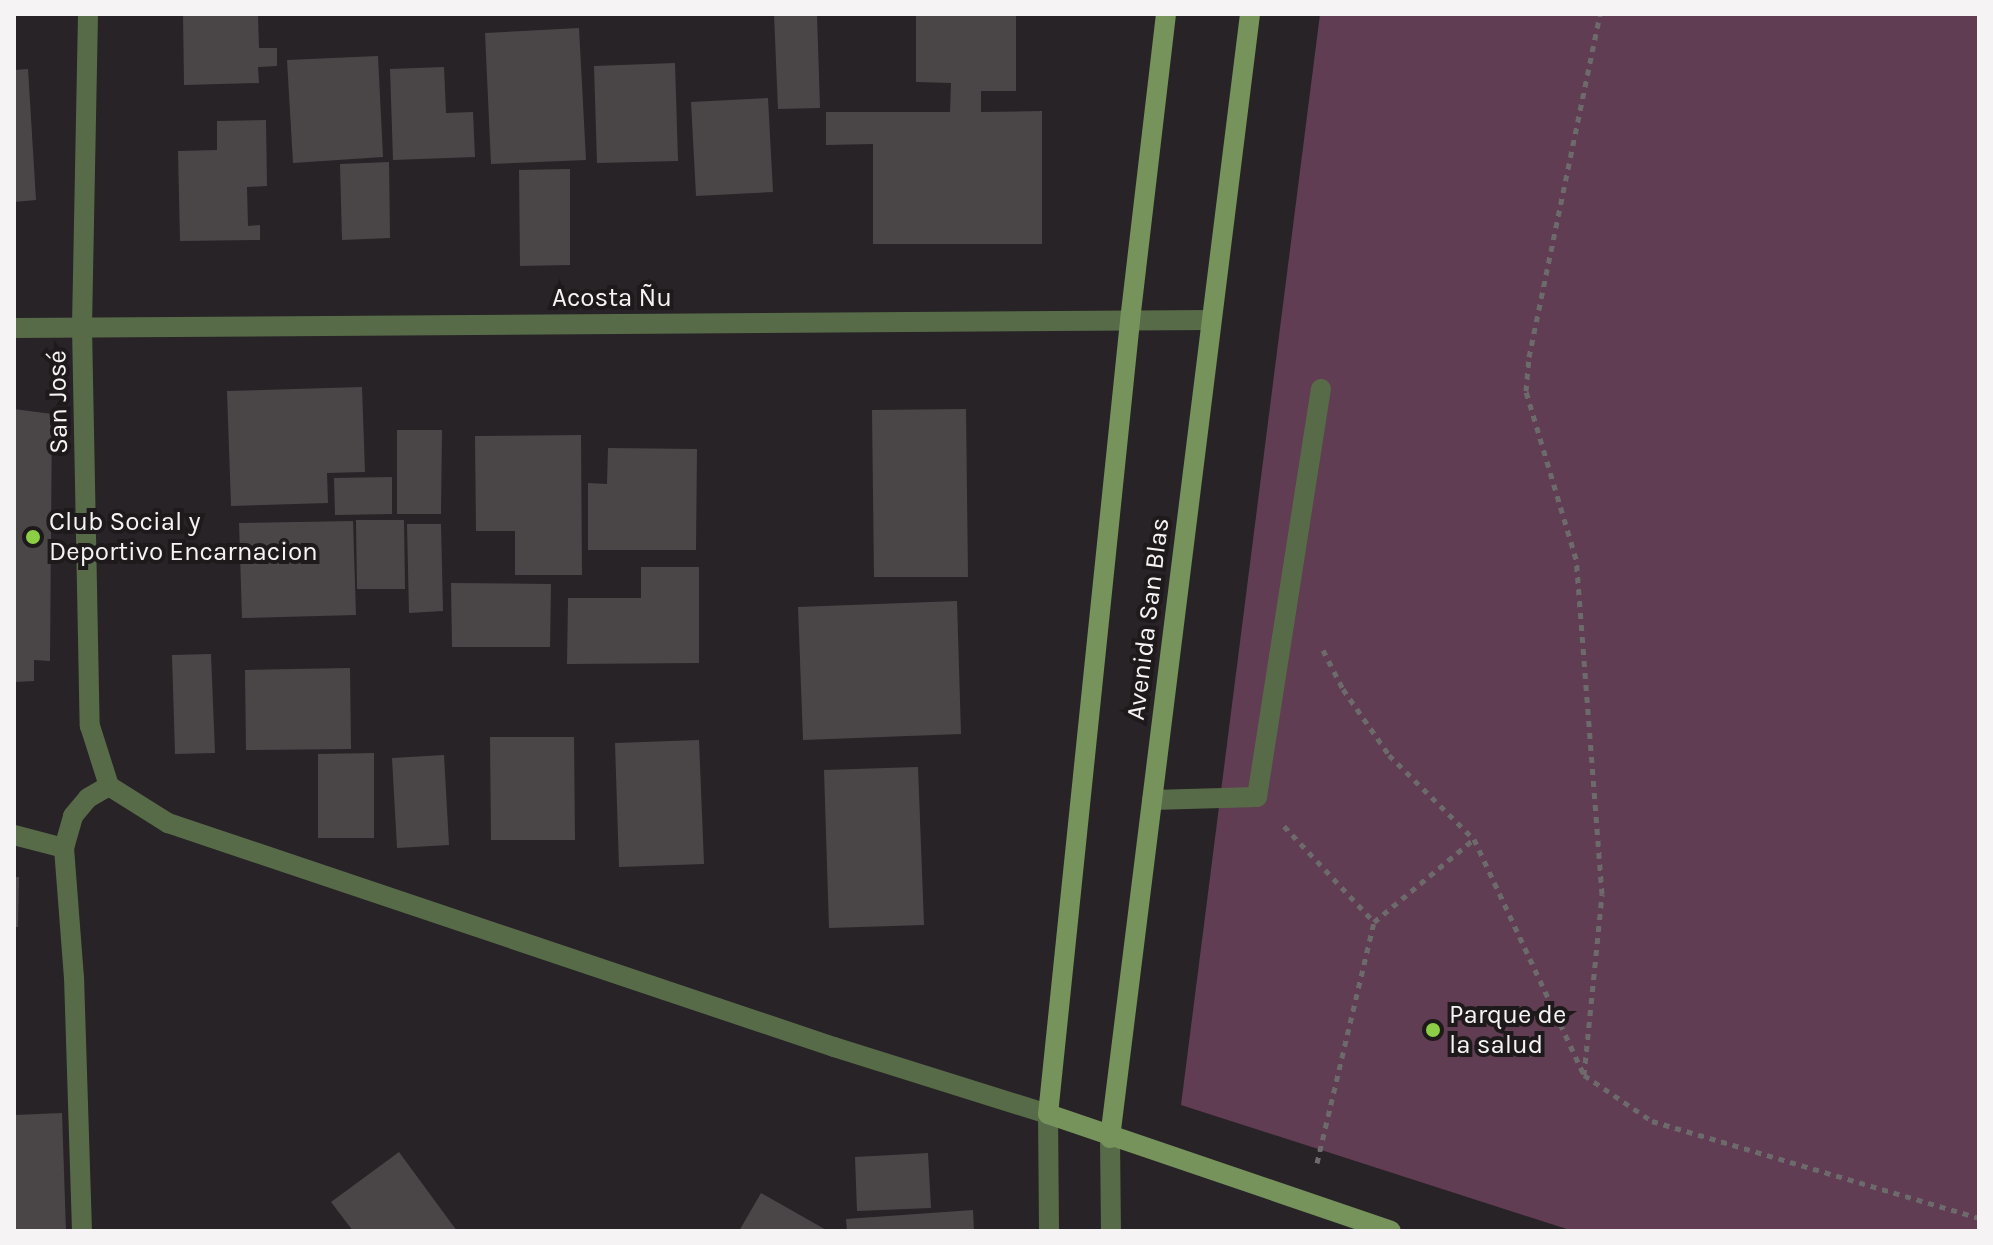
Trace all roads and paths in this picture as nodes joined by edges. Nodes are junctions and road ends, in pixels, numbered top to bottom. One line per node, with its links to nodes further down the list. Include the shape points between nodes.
1 (88, 14): 7 (street, San José)
2 (1166, 14): 6 (street, Avenida San Blas)
3 (1250, 14): 5 (street, Avenida San Blas)
4 (1600, 14): 18 (path, via 1526,391 1576,559 1602,894)
5 (1211, 320): 6 (street, Acosta Ñu); 13 (street, Avenida San Blas)
6 (1130, 321): 7 (street, Acosta Ñu); 19 (street, Avenida San Blas)
7 (82, 327): 8 (street, Acosta Ñu); 11 (street, San José, via 90,726)
8 (14, 328)
9 (1321, 389): 10 (street)
10 (1291, 587): 12 (street); 15 (path, via 1343,689 1389,755)
11 (109, 786): 16 (street, via 88,798 73,816); 19 (street, via 168,823)
12 (1257, 797): 13 (street); 17 (path)
13 (1152, 800): 20 (street, Avenida San Blas)
14 (14, 835): 16 (street)
15 (1474, 839): 17 (path); 18 (path)
16 (64, 848): 23 (street)
17 (1374, 922): 21 (path)
18 (1584, 1075): 22 (path, via 1652,1121)
19 (1048, 1114): 20 (street); 24 (street, Avenida San Blas)
20 (1110, 1138): 21 (street); 25 (street, Avenida San Blas)
21 (1308, 1203): 26 (street)
22 (1979, 1218)
23 (82, 1231)
24 (1049, 1231)
25 (1111, 1231)
26 (1391, 1231)

